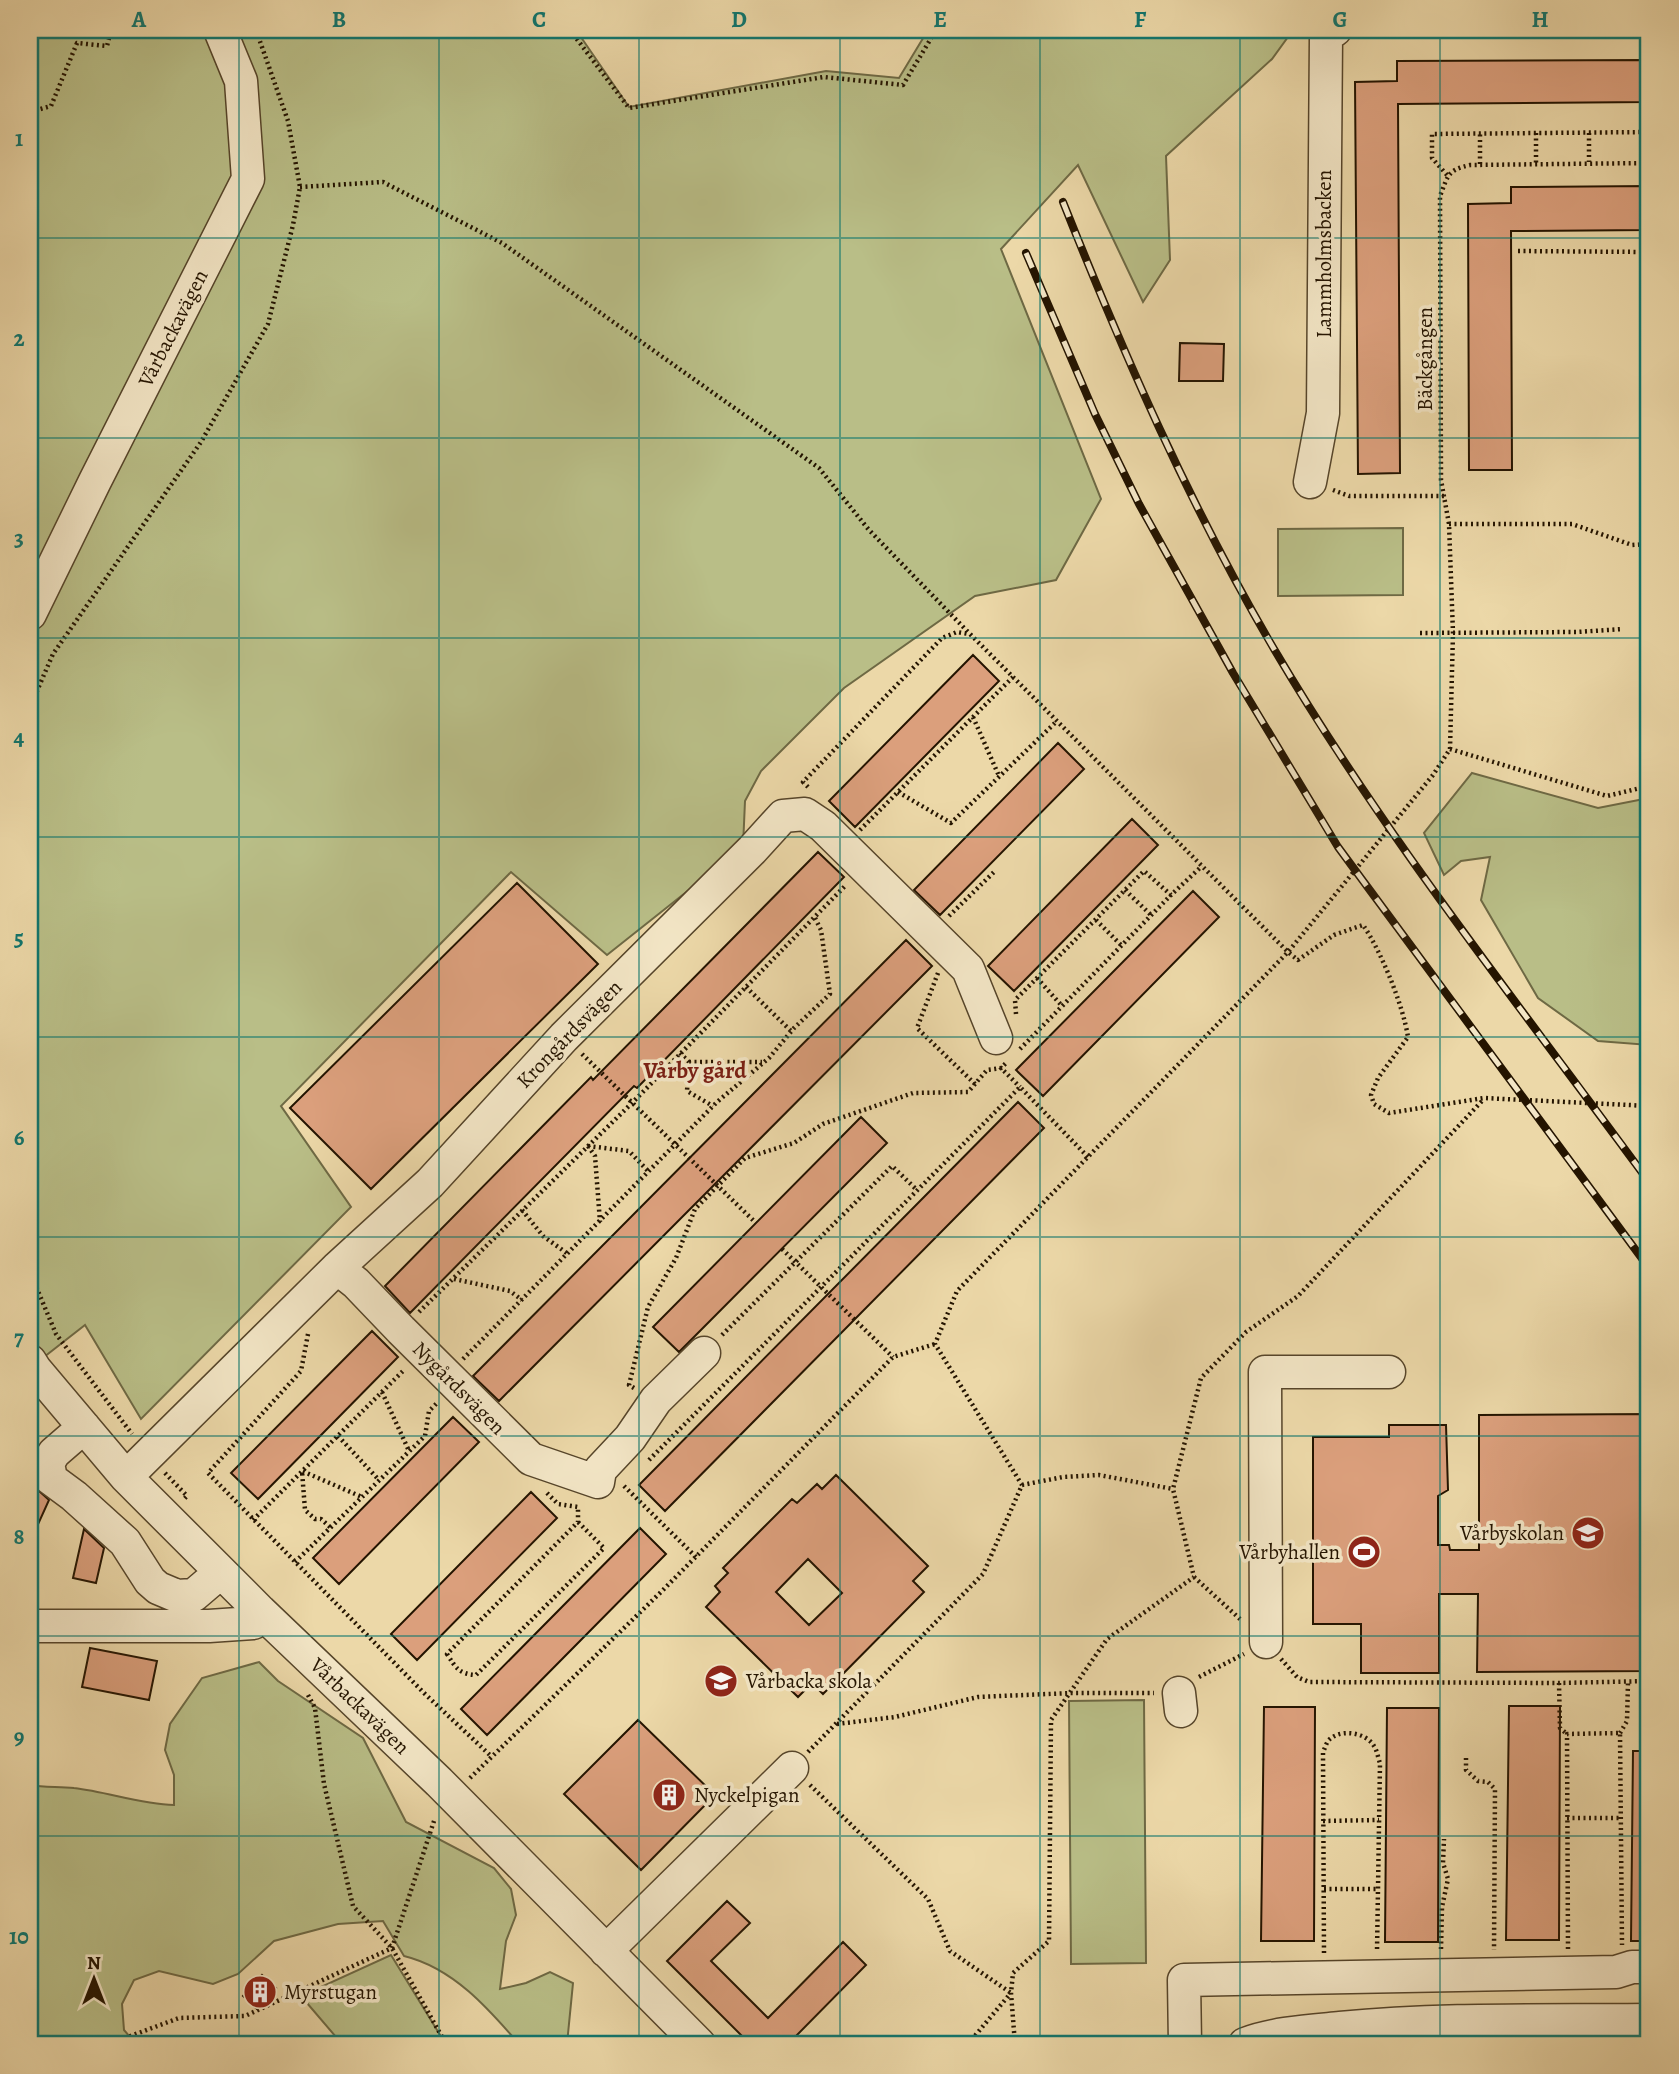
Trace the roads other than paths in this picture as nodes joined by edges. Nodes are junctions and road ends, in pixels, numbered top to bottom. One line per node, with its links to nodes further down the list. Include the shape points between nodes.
1 (220, 30): 4 (street, Vårbackavägen, via 242,81 248,179)
2 (1335, 30): 3 (street, Lammholmsbacken, via 1326,36 1323,414)
3 (1310, 482)
4 (30, 614)
5 (1010, 1042): 6 (street, Krongårdsvägen, via 968,969 823,826 805,814 783,816 752,850 584,998 564,1037 430,1183)
6 (337, 1268): 7 (street, Nygårdsvägen, via 531,1459 611,1484 600,1470 656,1400); 11 (street, Krongårdsvägen)
7 (704, 1353)
8 (30, 1361): 10 (street, Vårbackavägen)
9 (1390, 1372): 15 (street, via 1265,1372)
10 (84, 1427): 11 (street, Vårbackavägen); 12 (street, via 54,1453 48,1463 51,1479 125,1542 158,1588 177,1596 194,1595)
11 (126, 1477): 12 (street, Vårbackavägen)
12 (221, 1572): 13 (street, Vårbackavägen)
13 (260, 1611): 14 (street, via 253,1623 209,1626); 17 (street, Vårbackavägen)
14 (30, 1626)
15 (1266, 1642)
16 (792, 1768): 17 (street)
17 (607, 1951): 20 (street, Vårbackavägen)
18 (1649, 1967): 21 (street, via 1616,1972 1184,1980)
19 (1649, 2020): 22 (street, via 1385,2023)
20 (699, 2044)
21 (1185, 2044)
22 (1245, 2044)

